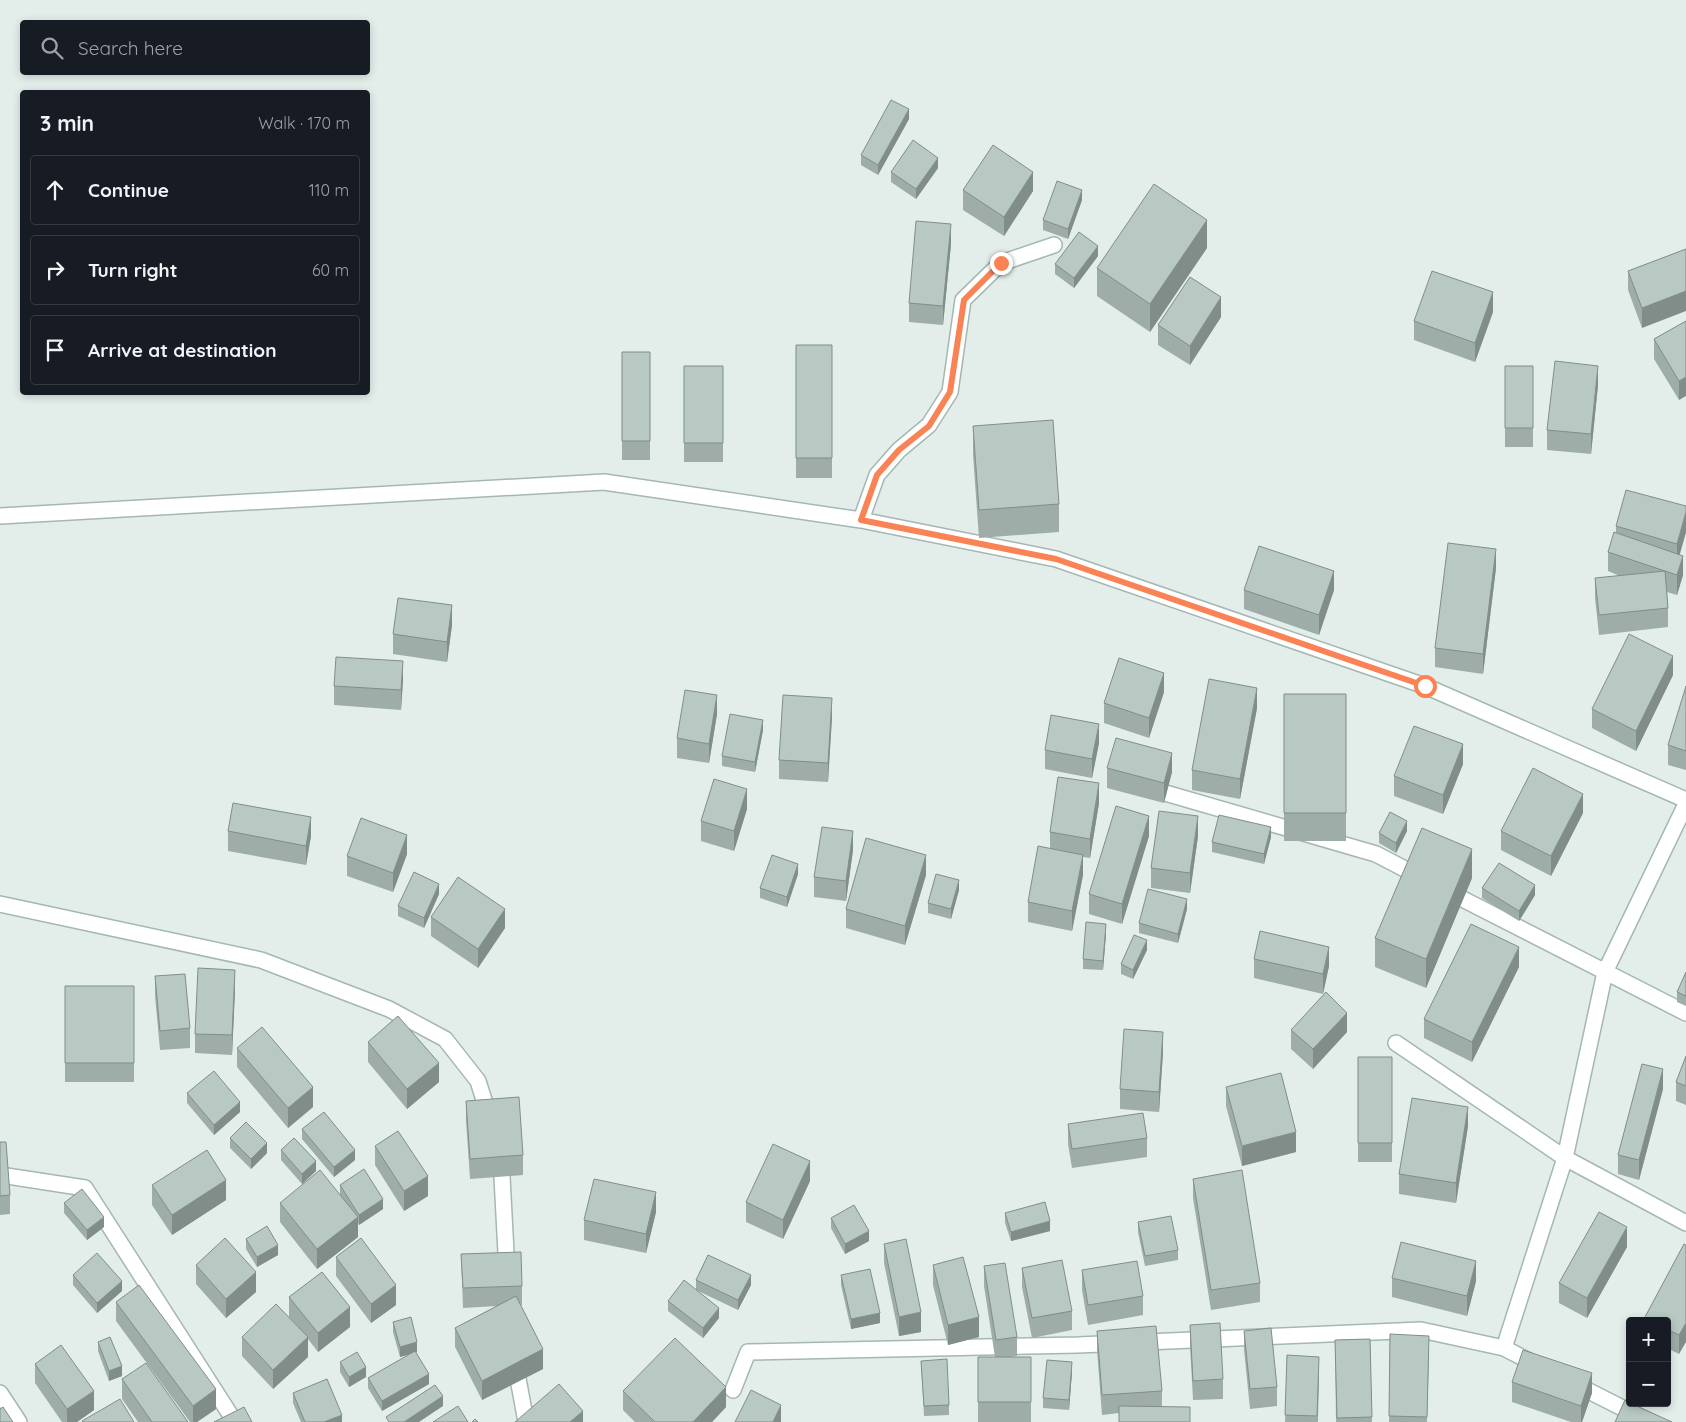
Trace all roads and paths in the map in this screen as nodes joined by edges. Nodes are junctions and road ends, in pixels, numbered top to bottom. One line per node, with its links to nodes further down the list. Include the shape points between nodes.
1 (1054, 245): 3 (street, via 1001,263 964,300 950,392 929,426 899,450 877,475)
2 (0, 516): 3 (street, via 604,482)
3 (861, 520): 5 (street, via 1065,562 1425,686)
4 (1133, 783): 8 (street, via 1376,854)
5 (1686, 800)
6 (1686, 804): 8 (street)
7 (0, 904): 14 (street, via 261,960 389,1009 444,1039 478,1081 502,1160)
8 (1605, 972): 9 (street); 11 (street)
9 (1686, 1013)
10 (1396, 1043): 11 (street)
11 (1565, 1158): 13 (street); 16 (street)
12 (0, 1175): 20 (street, via 85,1188)
13 (1686, 1223)
14 (508, 1287)
15 (512, 1345): 21 (street)
16 (1504, 1348): 17 (street, via 1421,1330 1078,1345 748,1352); 22 (street)
17 (733, 1390)
18 (0, 1393): 19 (street)
19 (19, 1422)
20 (235, 1422)
21 (526, 1422)
22 (1650, 1422)

